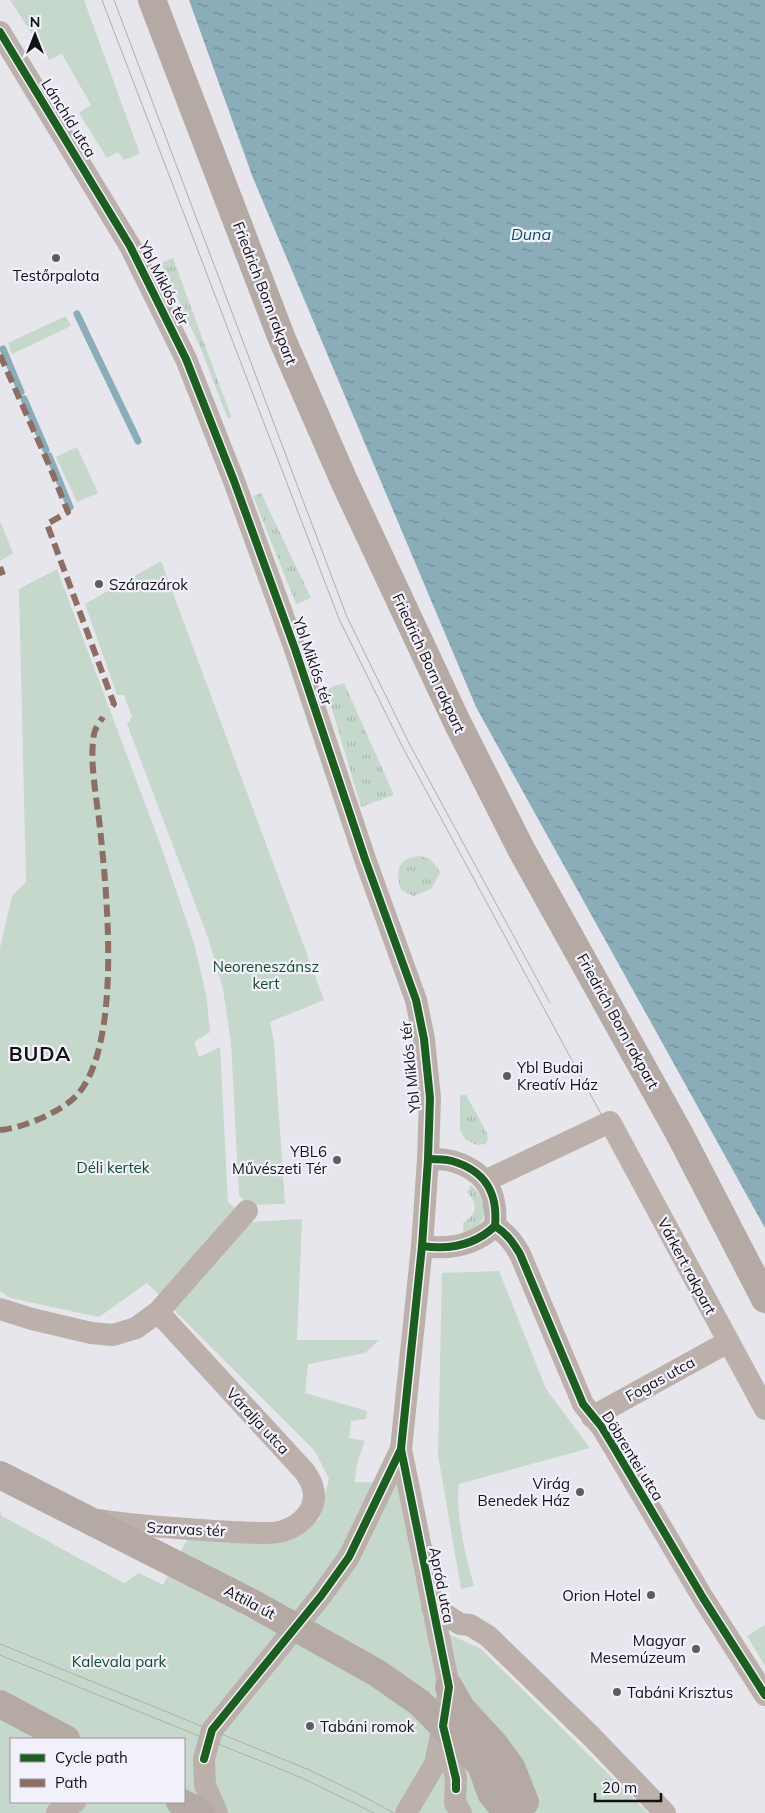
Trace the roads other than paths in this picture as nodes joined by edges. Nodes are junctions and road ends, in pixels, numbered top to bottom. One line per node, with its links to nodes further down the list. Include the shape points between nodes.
1 (152, 0): 10 (main road, Friedrich Born rakpart, via 282,339 345,483 456,720 521,849 675,1124)
2 (0, 32): 3 (street, Lánchíd utca)
3 (100, 194): 4 (street, Ybl Miklós tér, via 130,246 186,359 295,650 416,1000 429,1090)
4 (428, 1159): 5 (street, via 450,1160 469,1168); 6 (street, Ybl Miklós tér)
5 (485, 1181): 8 (street, via 496,1209); 13 (street, Várkert rakpart, via 610,1122)
6 (426, 1206): 9 (street, Apród utca)
7 (247, 1211): 12 (street)
8 (495, 1226): 9 (street, via 479,1238 453,1247); 15 (street, Döbrentei utca, via 504,1232 520,1254 583,1404)
9 (422, 1246): 16 (street, Apród utca)
10 (765, 1299)
11 (0, 1309): 12 (street, via 91,1333 113,1335 136,1328)
12 (158, 1312): 19 (street, Váralja utca, via 305,1472 312,1485 314,1499 311,1511 300,1522)
13 (728, 1342): 14 (street, Várkert rakpart); 15 (street, Fogas utca)
14 (765, 1409)
15 (592, 1417): 23 (street, Döbrentei utca)
16 (401, 1449): 20 (street, Apród utca); 21 (street, Apród utca, via 349,1557)
17 (0, 1474): 18 (main road, Attila út)
18 (90, 1519): 19 (street, Szarvas tér, via 168,1529); 21 (main road, Attila út)
19 (281, 1532)
20 (432, 1606): 22 (street, Apród utca); 35 (street, via 460,1624 470,1625 488,1636)
21 (296, 1627): 25 (main road, Attila út, via 376,1673 420,1704); 32 (street, Apród utca, via 212,1730 204,1760 205,1785)
22 (449, 1687): 25 (street, Apród utca); 29 (main road, via 461,1708 511,1767)
23 (765, 1695)
24 (0, 1704): 26 (main road)
25 (443, 1726): 29 (main road, Attila út); 33 (street, Apród utca, via 435,1764); 34 (street, via 456,1779 456,1802)
26 (64, 1738)
27 (73, 1803): 30 (street)
28 (182, 1803): 31 (main road)
29 (523, 1809)
30 (57, 1813)
31 (201, 1813)
32 (217, 1813)
33 (406, 1813)
34 (461, 1813)
35 (665, 1813)

